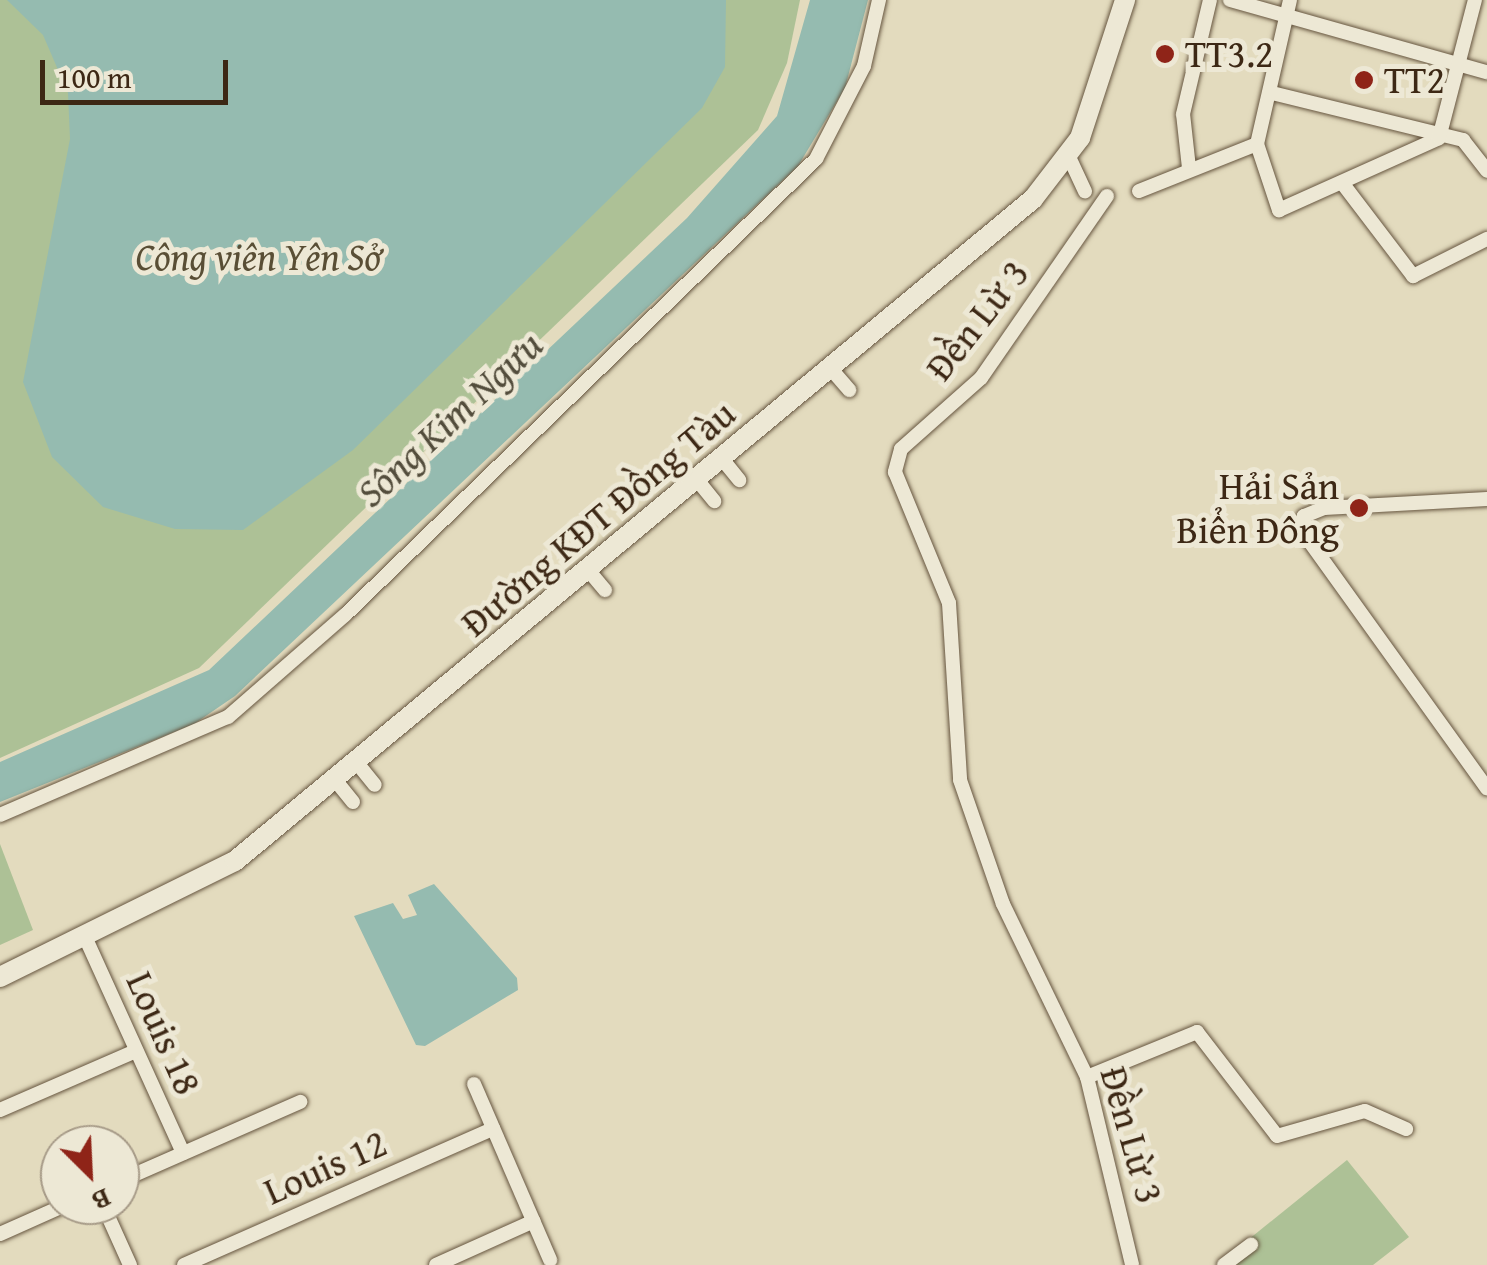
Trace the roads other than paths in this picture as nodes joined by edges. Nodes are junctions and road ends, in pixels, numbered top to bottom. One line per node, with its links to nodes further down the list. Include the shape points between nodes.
1 (879, 0): 34 (street, via 864,66 816,159 345,615 228,716)
2 (1125, 0): 12 (main road, Đường KĐT Đồng Tàu)
3 (1210, 0): 13 (street, via 1182,114)
4 (1230, 0): 6 (street)
5 (1475, 0): 7 (street)
6 (1288, 8): 7 (street); 9 (street)
7 (1458, 64): 8 (street); 10 (street)
8 (1487, 72)
9 (1272, 93): 10 (street); 11 (street)
10 (1439, 138): 14 (street, via 1463,140); 15 (street)
11 (1257, 144): 13 (street); 15 (street, via 1279,210)
12 (1069, 157): 17 (street); 20 (main road, Đường KĐT Đồng Tàu, via 1034,199)
13 (1190, 168): 16 (street)
14 (1487, 171)
15 (1343, 184): 19 (street, via 1420,278)
16 (1139, 191)
17 (1084, 192)
18 (1107, 196): 38 (street, Đền Lừ 3, via 981,378 901,449 895,472 949,603 960,780 1033,972)
19 (1487, 239)
20 (831, 369): 21 (street); 22 (main road, Đường KĐT Đồng Tàu)
21 (848, 390)
22 (723, 460): 23 (street); 24 (main road, Đường KĐT Đồng Tàu)
23 (740, 480)
24 (698, 481): 26 (street); 27 (main road, Đường KĐT Đồng Tàu)
25 (1487, 499): 32 (street, via 1324,508 1304,516 1302,531)
26 (714, 501)
27 (589, 571): 28 (street); 29 (main road, Đường KĐT Đồng Tàu)
28 (605, 590)
29 (357, 763): 30 (main road, Đường KĐT Đồng Tàu); 31 (street)
30 (336, 781): 33 (street); 35 (main road, Đường KĐT Đồng Tàu, via 235,861)
31 (374, 786)
32 (1487, 788)
33 (352, 802)
34 (0, 815)
35 (86, 939): 36 (main road, Đường KĐT Đồng Tàu); 37 (street, Louis 18)
36 (0, 977)
37 (136, 1050): 41 (street); 44 (street, Louis 18)
38 (1088, 1077): 43 (street, via 1196,1032 1278,1136 1364,1111); 55 (street, Đền Lừ 3)
39 (474, 1084): 42 (street)
40 (300, 1102): 44 (street)
41 (0, 1110)
42 (494, 1129): 47 (street); 53 (street, Louis 12)
43 (1406, 1129)
44 (184, 1153): 45 (street)
45 (140, 1172)
46 (40, 1216): 49 (street)
47 (534, 1221): 51 (street); 54 (street)
48 (112, 1225): 52 (street)
49 (0, 1234)
50 (1250, 1245): 56 (street)
51 (550, 1260)
52 (130, 1265)
53 (184, 1265)
54 (436, 1265)
55 (1132, 1265)
56 (1224, 1265)

